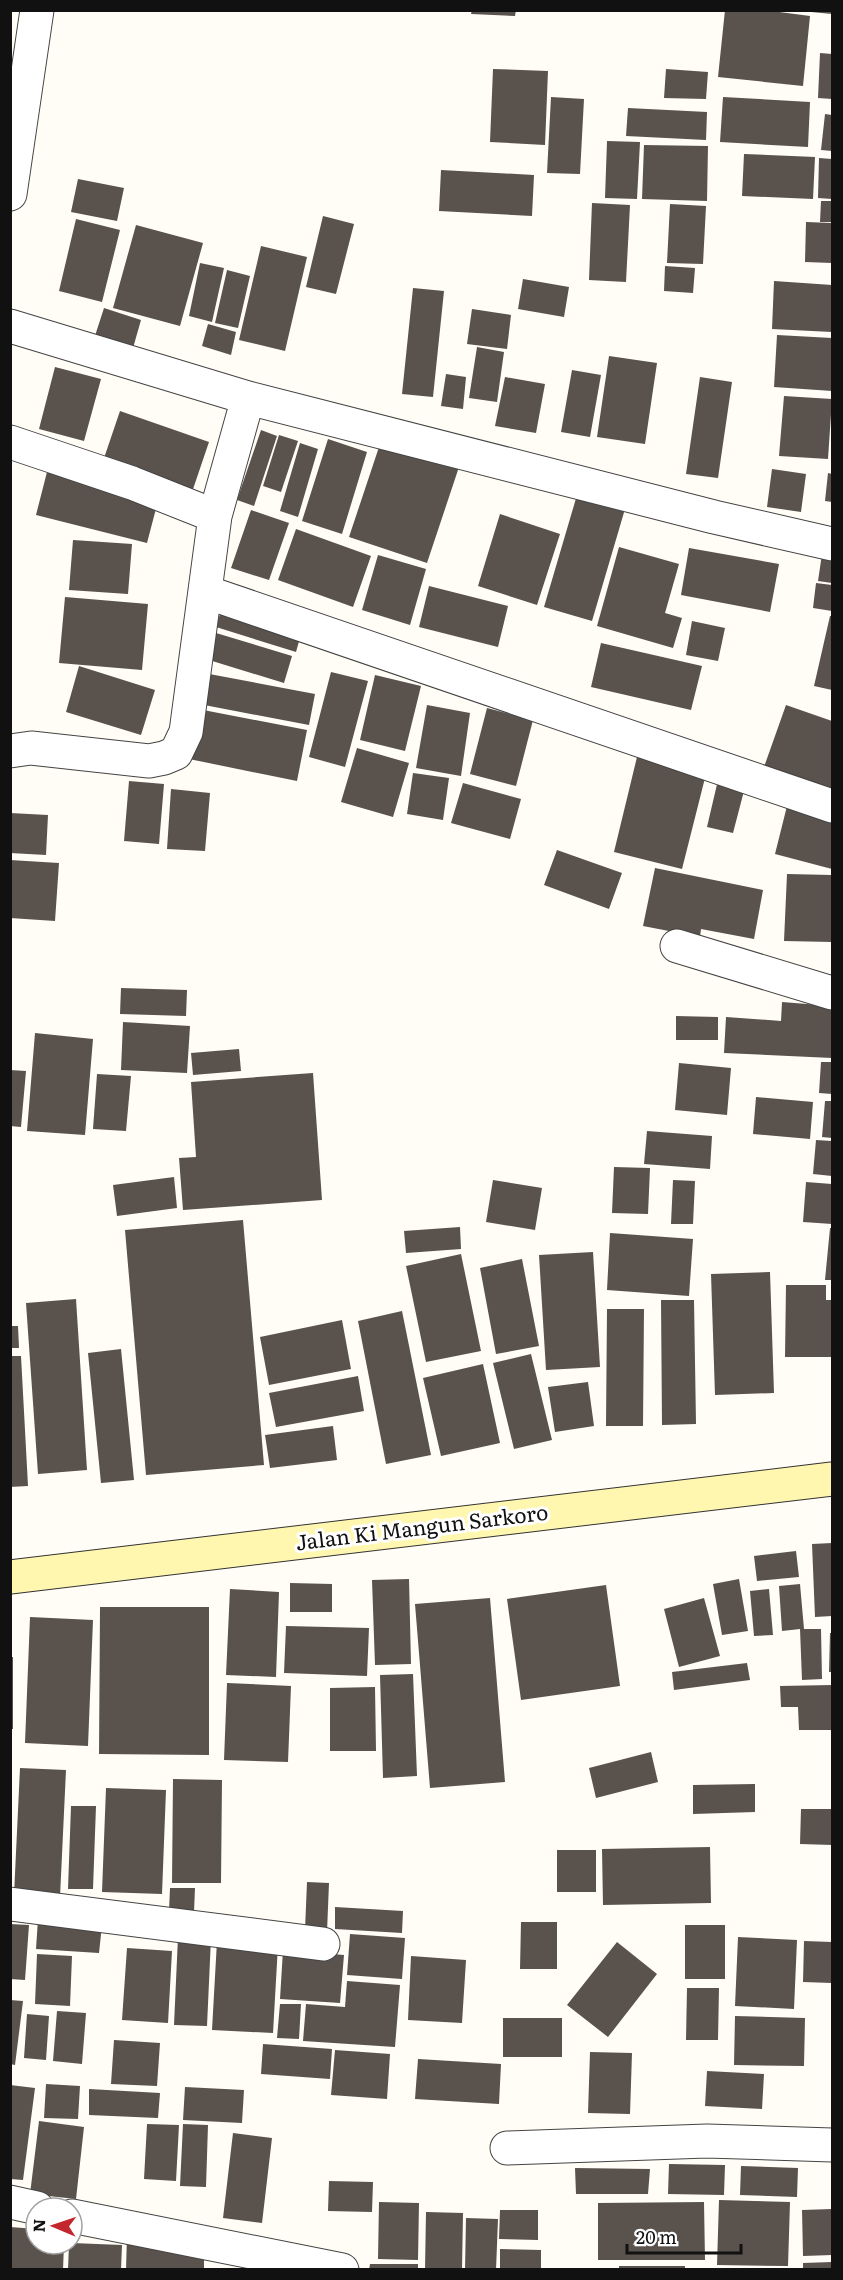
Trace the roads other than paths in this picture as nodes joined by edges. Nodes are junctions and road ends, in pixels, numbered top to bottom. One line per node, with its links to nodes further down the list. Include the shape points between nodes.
1 (37, 10): 2 (street)
2 (10, 194)
3 (10, 326): 4 (street)
4 (248, 398): 6 (street); 7 (street)
5 (10, 442): 6 (street)
6 (215, 516): 8 (street)
7 (832, 544)
8 (206, 592): 9 (street, via 186,732 176,753 149,761 31,748); 10 (street)
9 (10, 751)
10 (832, 806)
11 (677, 946): 12 (street)
12 (832, 993)
13 (832, 1479): 14 (main road, Jalan Ki Mangun Sarkoro)
14 (10, 1577)
15 (10, 1904): 16 (street)
16 (323, 1944)
17 (832, 2145): 18 (street, via 706,2141)
18 (507, 2148)
19 (84, 2218): 20 (street)
20 (342, 2270)

